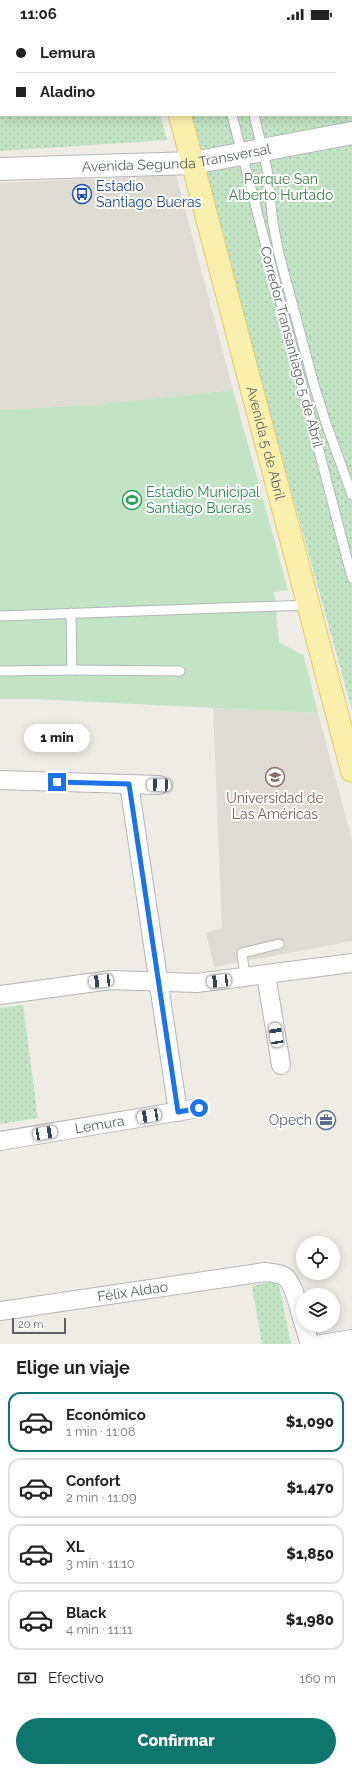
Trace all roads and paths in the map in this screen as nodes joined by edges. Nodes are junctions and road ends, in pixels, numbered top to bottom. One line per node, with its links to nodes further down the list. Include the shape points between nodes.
1 (180, 116): 7 (main road, Avenida 5 de Abril)
2 (232, 116): 6 (lane, Corredor Transantiago 5 de Abril)
3 (254, 116): 5 (lane, Corredor Transantiago 5 de Abril)
4 (352, 133): 5 (main road, Avenida Segunda Transversal)
5 (263, 150): 6 (main road, Avenida Segunda Transversal); 9 (lane, Corredor Transantiago 5 de Abril, via 279,254 314,385)
6 (242, 154): 7 (main road, Avenida Segunda Transversal); 10 (lane, Corredor Transantiago 5 de Abril)
7 (193, 163): 8 (main road, Avenida Segunda Transversal); 11 (main road, Avenida 5 de Abril)
8 (0, 168)
9 (352, 495)
10 (352, 578)
11 (308, 605): 12 (lane); 17 (main road, Avenida 5 de Abril)
12 (71, 613): 13 (lane); 14 (lane)
13 (0, 616)
14 (72, 670): 15 (lane); 16 (lane)
15 (0, 671)
16 (180, 671)
17 (352, 771)
18 (0, 780): 19 (street)
19 (129, 784): 20 (street); 25 (street)
20 (159, 785)
21 (279, 944): 24 (lane, via 242,953)
22 (352, 963): 23 (street)
23 (266, 975): 24 (street); 27 (street)
24 (245, 977): 25 (street, via 197,983)
25 (159, 981): 26 (street, via 111,980); 29 (street)
26 (0, 995)
27 (281, 1064)
28 (199, 1108): 29 (street, Lemura)
29 (178, 1112): 30 (street, Lemura)
30 (0, 1140)
31 (296, 1300): 32 (street, Félix Aldao, via 285,1276 265,1272)
32 (0, 1312)
33 (306, 1332): 35 (street)
34 (352, 1339): 36 (street)
35 (310, 1344)
36 (321, 1344)

